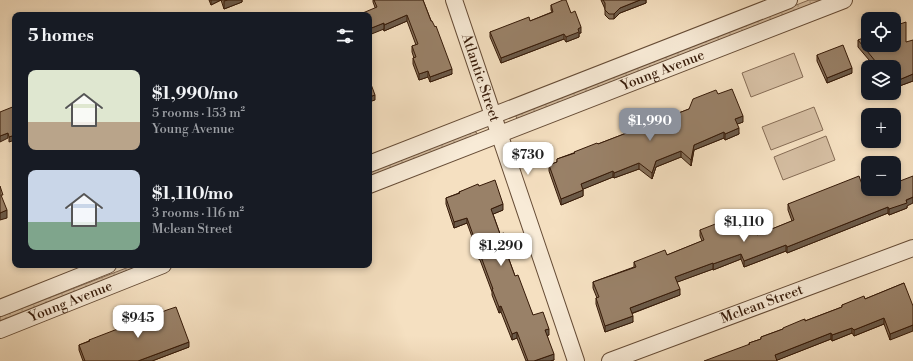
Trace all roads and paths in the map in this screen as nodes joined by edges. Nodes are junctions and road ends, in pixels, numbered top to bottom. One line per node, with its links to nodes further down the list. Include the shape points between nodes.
1 (454, 0): 4 (street, Atlantic Street)
2 (789, 0): 4 (street, Young Avenue)
3 (844, 0): 5 (street, Young Avenue)
4 (493, 116): 5 (street, Atlantic Street); 6 (street, Young Avenue)
5 (499, 135): 7 (street, Young Avenue); 13 (street, Atlantic Street)
6 (372, 163)
7 (372, 184)
8 (913, 248): 14 (street, Mclean Street)
9 (100, 268): 11 (street, Young Avenue)
10 (151, 268): 12 (street, Young Avenue)
11 (0, 308)
12 (0, 330)
13 (576, 361)
14 (610, 361)

